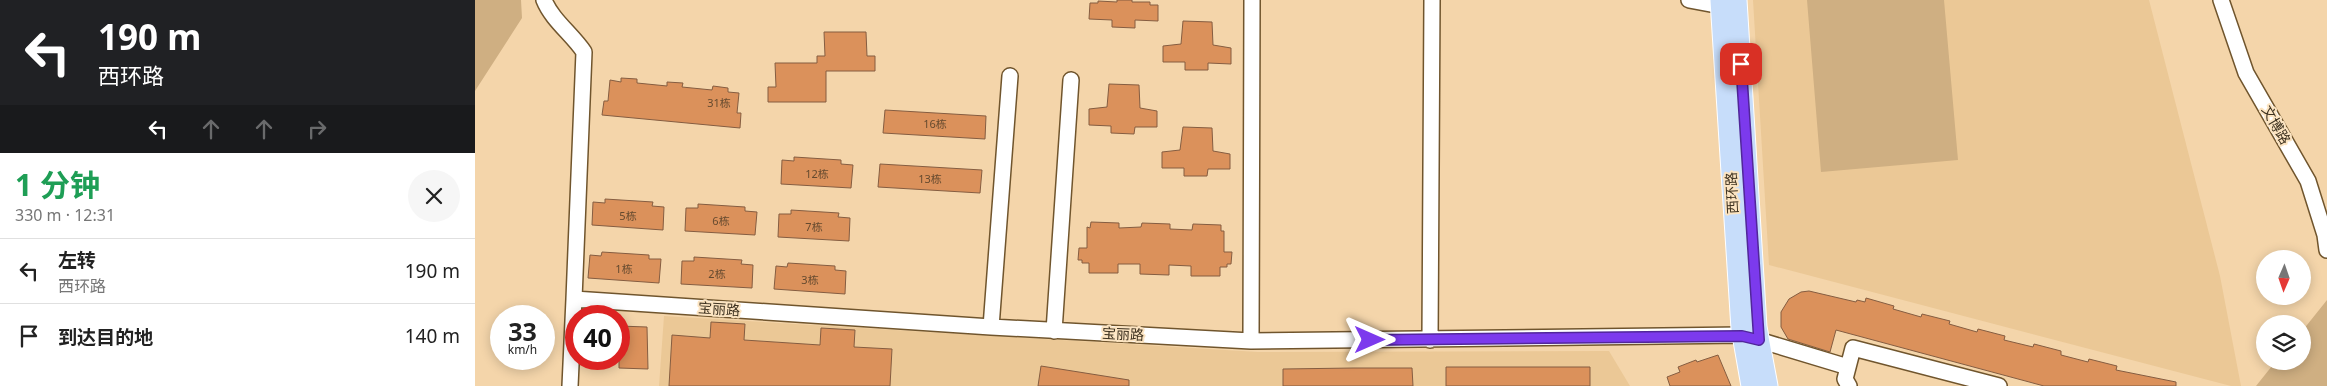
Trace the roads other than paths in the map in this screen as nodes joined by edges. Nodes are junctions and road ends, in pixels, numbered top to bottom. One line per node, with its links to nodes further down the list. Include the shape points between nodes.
1 (544, 0): 10 (street, via 584,52)
2 (1252, 0): 15 (street)
3 (1432, 0): 14 (street)
4 (1689, 0): 6 (street)
5 (2221, 0): 9 (street, 文博路, via 2246,73 2308,181)
6 (1729, 3): 13 (main road, 西环路)
7 (1010, 76): 11 (street)
8 (1071, 80): 12 (street)
9 (2327, 250)
10 (574, 299): 11 (street, 宝丽路); 17 (street)
11 (991, 327): 12 (street, 宝丽路)
12 (1054, 331): 15 (street, 宝丽路)
13 (1750, 338): 14 (street, 宝丽路); 16 (street, 宝丽路); 18 (main road, 西环路); 19 (main road, 西环路)
14 (1430, 340): 15 (street, 宝丽路)
15 (1251, 341)
16 (1848, 367): 20 (street, via 1845,379); 21 (street, via 1853,348)
17 (570, 386)
18 (1751, 386)
19 (1768, 386)
20 (1849, 386)
21 (1999, 386)

